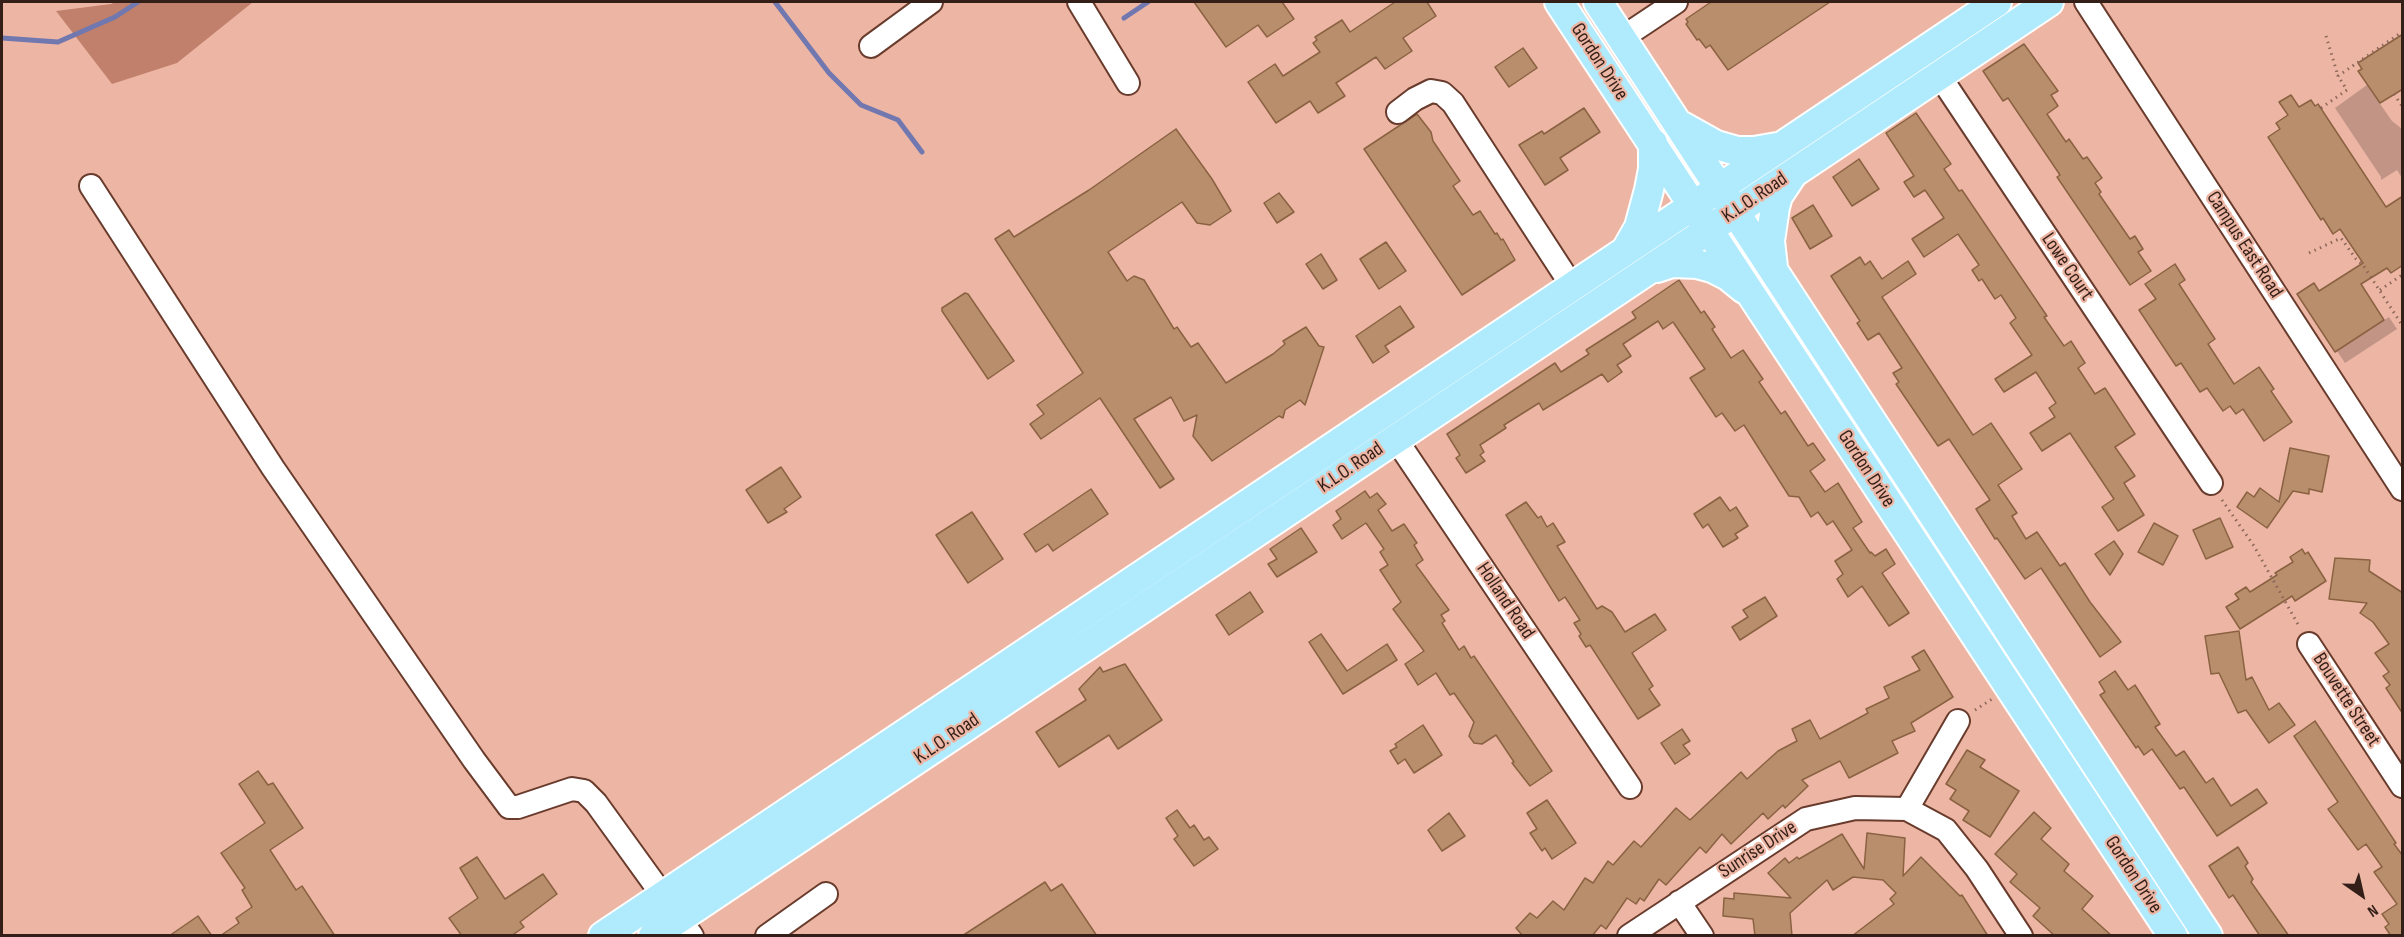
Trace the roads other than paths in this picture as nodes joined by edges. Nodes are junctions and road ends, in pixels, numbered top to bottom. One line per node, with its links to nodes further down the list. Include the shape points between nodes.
1 (931, 2): 10 (street)
2 (1079, 2): 13 (street)
3 (1559, 2): 16 (main road, Gordon Drive)
4 (1598, 2): 9 (main road, Gordon Drive)
5 (1676, 2): 9 (street)
6 (2049, 2): 12 (main road, K.L.O. Road)
7 (2086, 2): 32 (street, Campus East Road)
8 (1984, 5): 11 (main road, K.L.O. Road)
9 (1622, 38): 15 (main road, Gordon Drive)
10 (871, 46)
11 (1923, 51): 12 (street, Lowe Court); 17 (main road, K.L.O. Road)
12 (1939, 75): 18 (main road, K.L.O. Road); 31 (street, Lowe Court)
13 (1128, 83)
14 (1398, 112): 27 (street, via 1431,91 1442,93 1453,103)
15 (1680, 125): 17 (main road, via 1709,142 1737,151); 20 (main road, Gordon Drive)
16 (1653, 143): 21 (main road, Gordon Drive); 24 (main road, via 1649,190 1639,227)
17 (1782, 146): 20 (main road, K.L.O. Road)
18 (1793, 173): 22 (main road, K.L.O. Road); 25 (main road, via 1778,196 1770,241)
19 (91, 186): 40 (street, via 273,468 509,807 572,789 585,792)
20 (1720, 187): 21 (main road, K.L.O. Road); 22 (main road, Gordon Drive)
21 (1694, 205): 23 (main road, Gordon Drive); 24 (main road, K.L.O. Road)
22 (1736, 211): 23 (main road, K.L.O. Road); 25 (main road, Gordon Drive)
23 (1709, 229): 26 (main road, K.L.O. Road); 28 (main road, Gordon Drive)
24 (1626, 250): 27 (main road, K.L.O. Road)
25 (1773, 268): 48 (main road, Gordon Drive)
26 (1643, 273): 28 (main road, via 1672,263 1697,264 1728,276); 30 (main road, K.L.O. Road)
27 (1572, 286): 29 (main road, K.L.O. Road)
28 (1754, 297): 47 (main road, Gordon Drive)
29 (1380, 415): 30 (street, Holland Road); 40 (main road, K.L.O. Road)
30 (1395, 438): 36 (street, Holland Road); 40 (main road, K.L.O. Road)
31 (2211, 483)
32 (2403, 489)
33 (2309, 644): 35 (street, Bouvette Street)
34 (1958, 721): 37 (street)
35 (2403, 786)
36 (1630, 787)
37 (1907, 809): 39 (street, Sunrise Drive, via 1855,808 1806,819); 46 (street, Sunrise Drive, via 1946,830)
38 (826, 894): 43 (street)
39 (1679, 902): 44 (street, Sunrise Drive); 45 (street)
40 (678, 916): 41 (main road, K.L.O. Road); 42 (main road, K.L.O. Road)
41 (603, 936)
42 (653, 936)
43 (767, 936)
44 (1629, 936)
45 (1702, 936)
46 (2021, 936)
47 (2173, 936)
48 (2208, 936)

